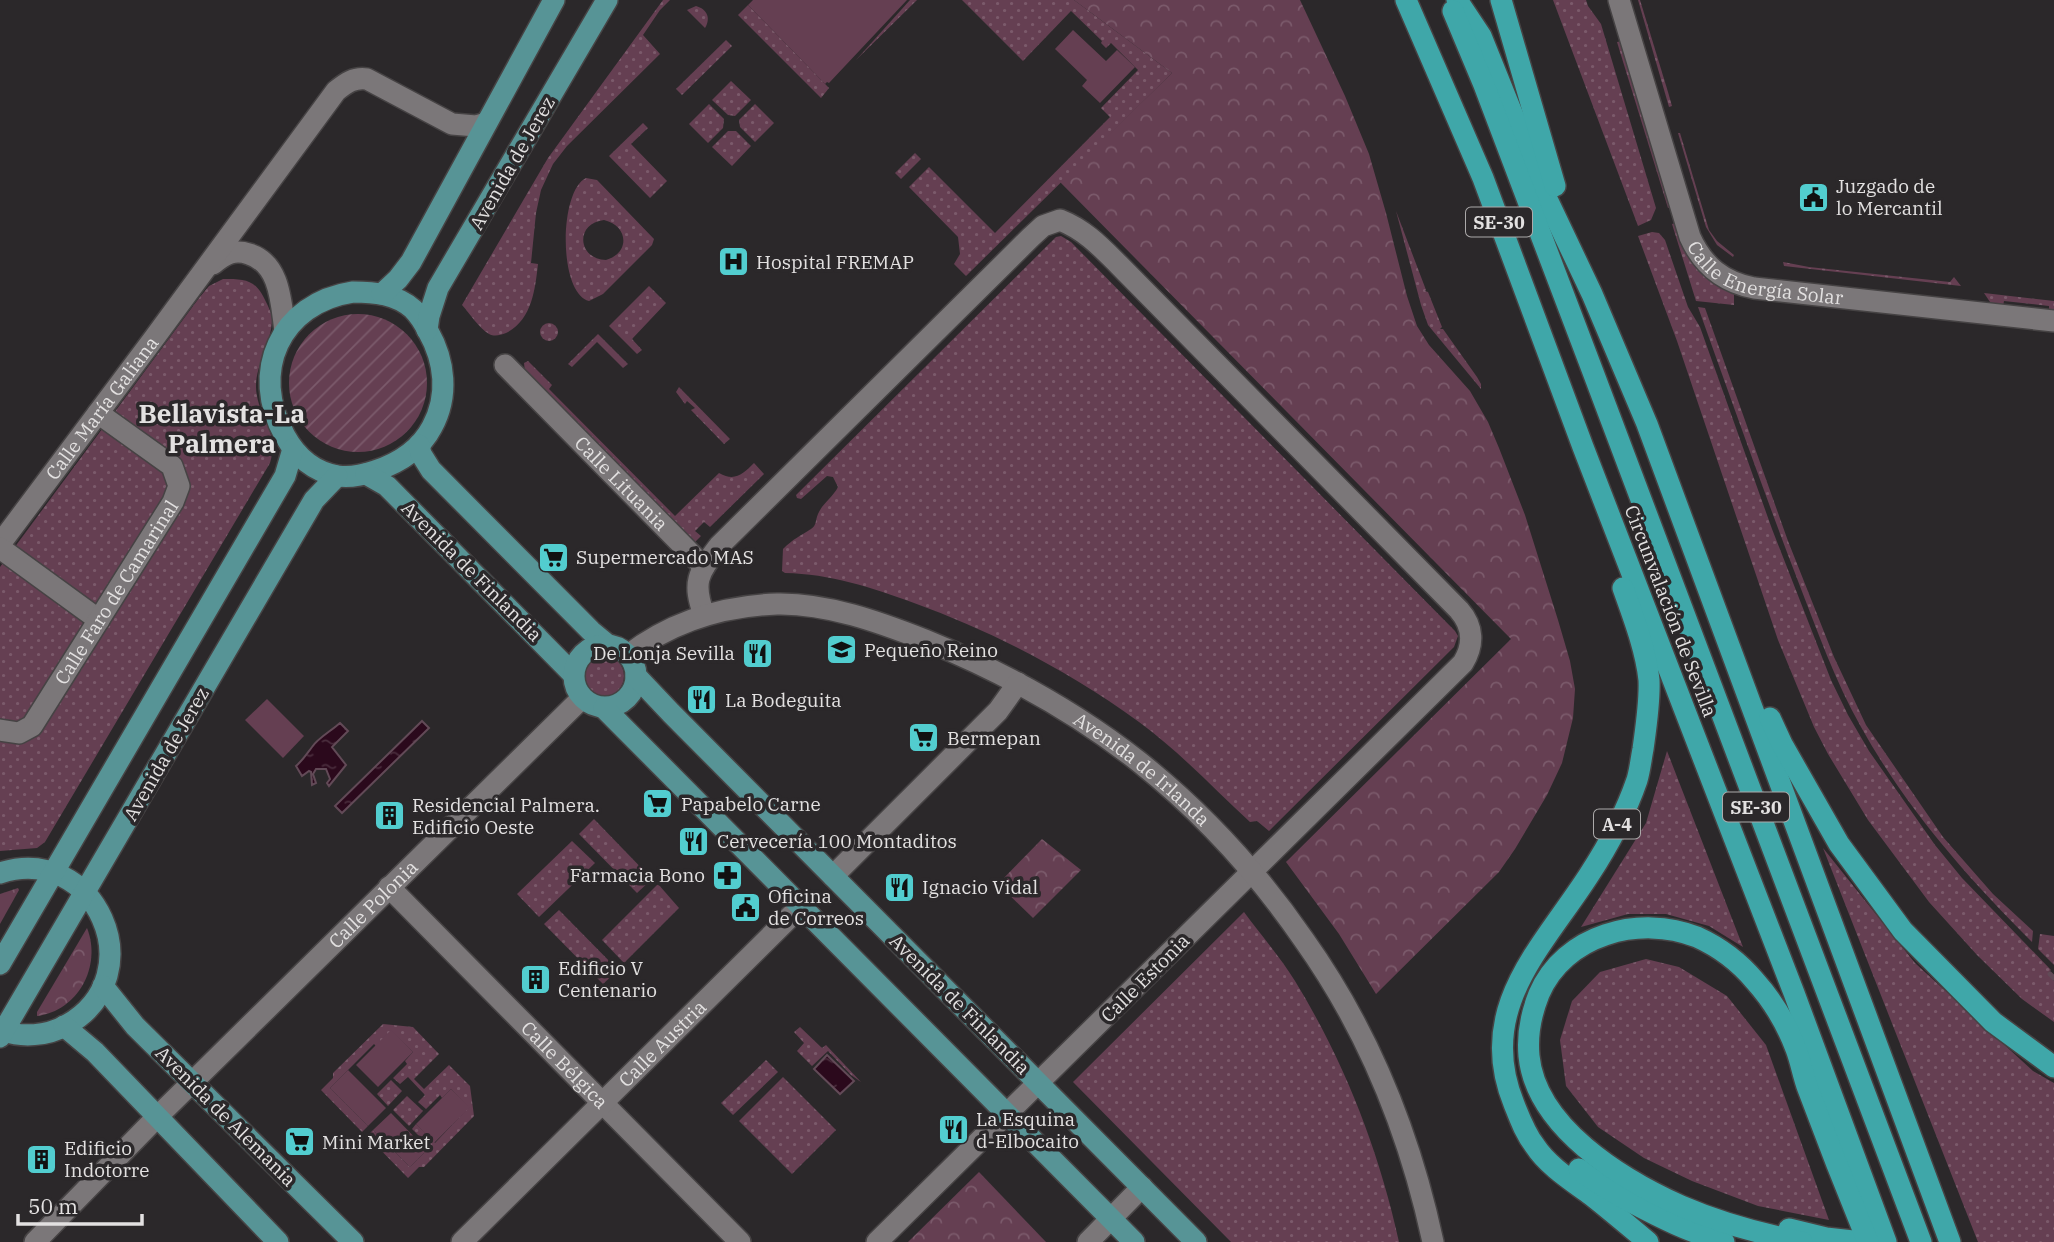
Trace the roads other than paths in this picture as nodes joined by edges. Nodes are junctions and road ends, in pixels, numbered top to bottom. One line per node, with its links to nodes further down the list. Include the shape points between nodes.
1 (554, 0): 8 (main road, Avenida de Jerez)
2 (607, 0): 13 (main road, Avenida de Jerez, via 438,288)
3 (1406, 0): 18 (highway, Circunvalación de Sevilla / SE-30, via 1483,178)
4 (1448, 0): 72 (highway, Circunvalación de Sevilla / SE-30)
5 (1457, 0): 11 (highway, via 1481,36 1546,197)
6 (1501, 0): 11 (highway, via 1552,178)
7 (1619, 0): 12 (street, Calle Energía Solar, via 1684,220 1695,250 1712,270 1733,284 1754,288)
8 (486, 123): 9 (street, Calle María Galiana, via 452,124 367,79 347,82); 10 (main road, Avenida de Jerez, via 405,272)
9 (204, 272): 14 (street, Calle María Galiana, via 223,255 239,250 257,256 271,270 277,285); 16 (street, Calle María Galiana)
10 (382, 293): 13 (main road, via 414,309); 14 (main road, via 328,297 300,313)
11 (1592, 294): 24 (highway)
12 (2054, 321)
13 (427, 330): 17 (main road, via 440,357 444,386 432,428)
14 (285, 331): 19 (main road, via 269,370 269,389 279,425)
15 (505, 365): 23 (street, Calle Lituania)
16 (98, 413): 22 (street, Calle María Galiana); 26 (street, Calle Faro de Camarinal, via 172,467 180,486)
17 (419, 445): 20 (main road, via 399,461); 27 (main road, via 431,470)
18 (1583, 447): 52 (highway, A-4, via 1592,503 1639,636 1649,680 1647,726 1637,779 1617,825 1512,996 1503,1029 1502,1059); 71 (highway, Circunvalación de Sevilla / SE-30)
19 (293, 449): 21 (main road, via 320,471); 37 (main road, Avenida de Jerez, via 285,477)
20 (366, 474): 21 (main road); 29 (main road, Avenida de Finlandia, via 387,486)
21 (337, 476): 40 (main road, Avenida de Jerez, via 314,500)
22 (0, 546): 26 (street)
23 (704, 567): 25 (street, via 698,592); 35 (street, Calle Estonia, via 1031,237 1060,220 1075,226 1119,265 1465,616 1471,631 1463,663)
24 (1710, 589): 46 (highway); 47 (highway, via 1782,744 1839,845 1903,931 1993,1022)
25 (704, 615): 28 (street, Avenida de Irlanda); 31 (street, Avenida de Irlanda, via 778,604 820,608 894,628)
26 (99, 620): 34 (street, Calle Faro de Camarinal, via 32,726 19,733)
27 (608, 645): 28 (main road); 29 (main road, via 587,650)
28 (628, 655): 30 (main road)
29 (573, 674): 32 (main road)
30 (636, 676): 33 (main road, via 634,690 625,701); 38 (main road, Avenida de Finlandia)
31 (1018, 683): 35 (street, Avenida de Irlanda, via 1138,761 1176,793); 38 (street, via 998,711)
32 (582, 698): 33 (main road); 39 (street, Calle Polonia)
33 (604, 708): 41 (main road)
34 (0, 730)
35 (1252, 872): 49 (street, Calle Estonia); 66 (street, Avenida de Irlanda, via 1306,941 1347,1007 1397,1117)
36 (0, 873): 37 (main road, via 37,869)
37 (53, 873): 40 (main road); 42 (main road, Avenida de Jerez)
38 (833, 876): 49 (main road, Avenida de Finlandia)
39 (389, 887): 48 (street, Calle Polonia); 51 (street, Calle Bélgica)
40 (85, 893): 43 (main road, via 108,932 110,960); 45 (main road, Avenida de Jerez)
41 (802, 905): 51 (street, Calle Austria); 53 (main road)
42 (0, 964)
43 (103, 986): 44 (main road, via 86,1011); 48 (main road, Avenida de Alemania, via 135,1026)
44 (64, 1026): 45 (main road, via 33,1035); 54 (main road)
45 (1, 1033)
46 (1881, 1051): 73 (highway); 74 (highway)
47 (2054, 1067)
48 (193, 1082): 54 (street, Calle Polonia); 59 (main road, Avenida de Alemania)
49 (1038, 1084): 53 (street, Calle Estonia); 55 (main road, Avenida de Finlandia)
50 (1807, 1086): 69 (highway, via 1791,1037 1757,982 1736,961 1698,938 1678,932 1623,930 1602,935 1573,951 1544,982 1530,1023 1529,1058 1542,1100 1557,1121 1601,1159 1680,1205); 70 (highway); 70 (highway, via 1750,989 1729,966 1686,943 1630,939 1599,947 1562,975 1539,1023 1539,1056 1552,1094 1579,1129 1637,1173 1751,1221)
51 (602, 1103): 60 (street, Calle Austria); 61 (street, Calle Bélgica)
52 (1517, 1109): 67 (highway, via 1537,1149); 68 (highway, A-4, via 1583,1173 1691,1232)
53 (1007, 1113): 56 (main road); 62 (street, Calle Estonia)
54 (156, 1117): 57 (main road); 58 (street, Calle Polonia)
55 (1142, 1187): 56 (street); 65 (main road, Avenida de Finlandia)
56 (1111, 1219): 63 (street); 64 (main road)
57 (275, 1241)
58 (35, 1242)
59 (353, 1242)
60 (462, 1242)
61 (740, 1242)
62 (877, 1242)
63 (1088, 1242)
64 (1135, 1242)
65 (1196, 1242)
66 (1433, 1242)
67 (1648, 1242)
68 (1724, 1242)
69 (1802, 1242)
70 (1865, 1242)
71 (1886, 1242)
72 (1921, 1242)
73 (1950, 1242)
74 (1961, 1242)

